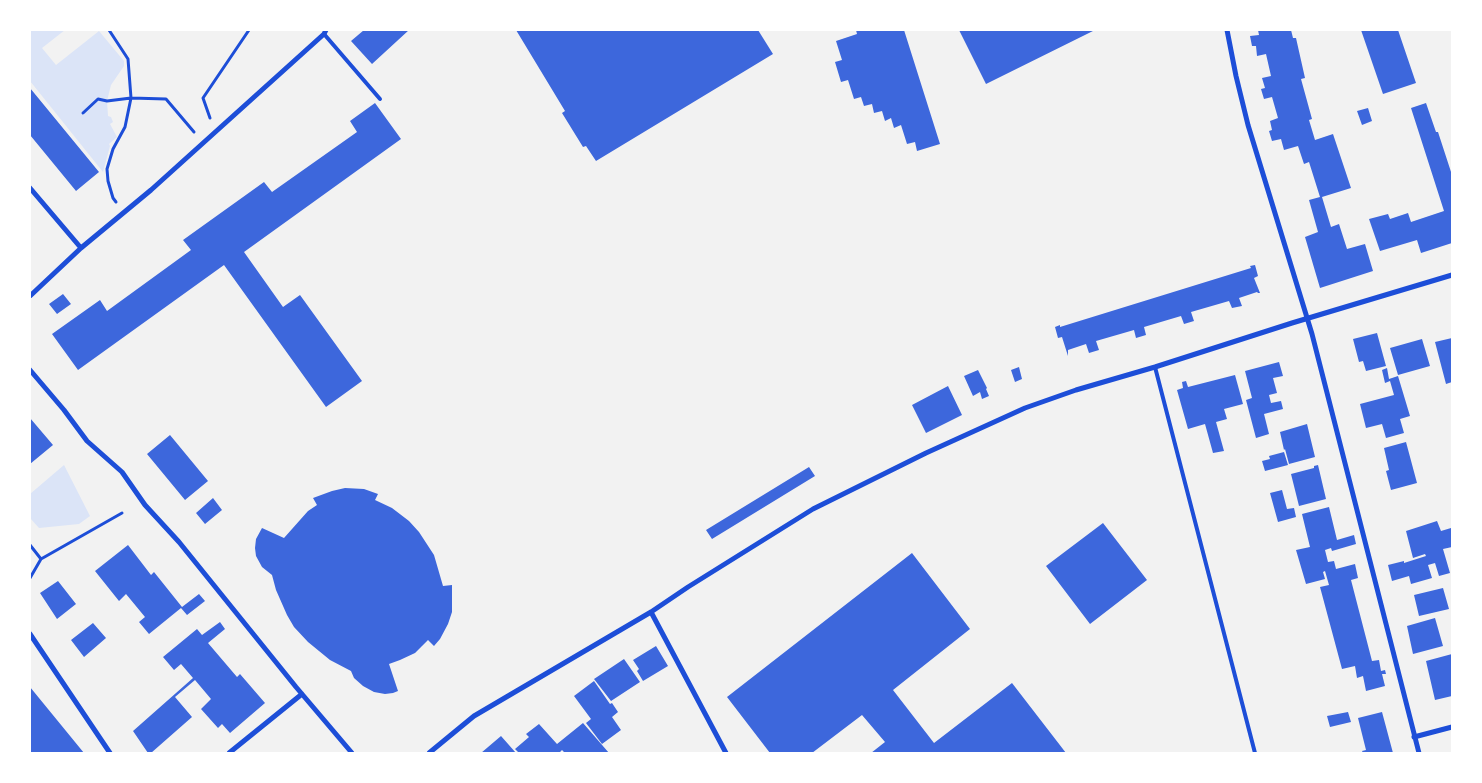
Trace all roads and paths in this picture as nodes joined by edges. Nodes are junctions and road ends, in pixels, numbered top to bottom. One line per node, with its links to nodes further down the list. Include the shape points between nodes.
1 (109, 30): 5 (path, via 128,59)
2 (249, 30): 8 (path, via 203,98 211,118)
3 (1227, 30): 15 (street, via 1251,134)
4 (325, 32): 6 (lane); 11 (street)
5 (131, 98): 7 (path, via 98,99); 9 (path, via 166,99 194,132); 11 (path, via 125,127 107,169 113,198)
6 (380, 99)
7 (83, 113)
8 (205, 123)
9 (200, 128)
10 (30, 188): 12 (street)
11 (123, 213): 12 (street)
12 (82, 248): 14 (street)
13 (1452, 274): 15 (street)
14 (30, 296)
15 (1308, 319): 16 (street); 26 (street)
16 (1155, 368): 22 (street, via 1026,408 926,453 813,509); 32 (lane)
17 (30, 370): 24 (street, via 86,441 122,472)
18 (122, 513): 20 (path)
19 (30, 545): 20 (path)
20 (41, 559): 21 (path)
21 (30, 578)
22 (651, 612): 30 (street, via 474,716); 31 (street)
23 (30, 634): 27 (street)
24 (302, 694): 28 (street); 29 (street)
25 (1452, 727): 26 (street)
26 (1414, 737): 33 (street)
27 (110, 753)
28 (230, 753)
29 (352, 753)
30 (429, 753)
31 (726, 753)
32 (1256, 753)
33 (1419, 753)

